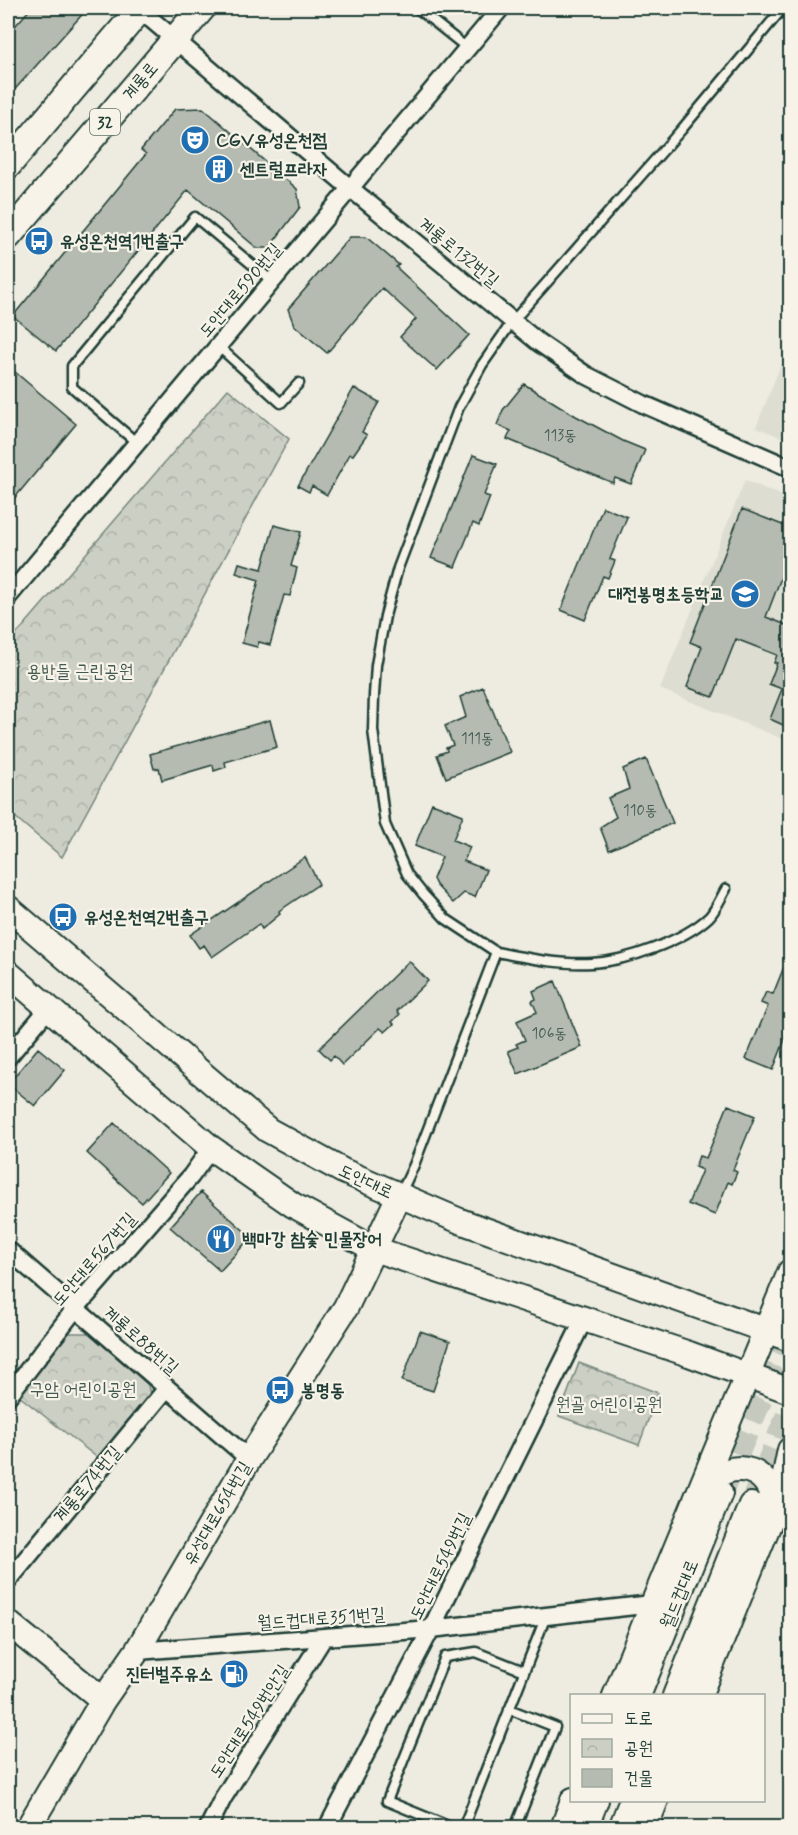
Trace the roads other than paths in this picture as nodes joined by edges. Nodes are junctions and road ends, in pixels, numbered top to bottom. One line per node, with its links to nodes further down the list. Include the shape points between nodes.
1 (140, 8): 6 (street, 계룡로132번길); 8 (main road, 32)
2 (202, 8): 6 (main road, 계룡로 / 32)
3 (417, 8): 7 (lane)
4 (501, 8): 7 (street, 도안대로590번길)
5 (783, 8): 12 (lane)
6 (174, 40): 9 (street, 계룡로132번길); 10 (main road, 계룡로 / 32)
7 (467, 48): 9 (street, 도안대로590번길)
8 (12, 150)
9 (350, 188): 11 (street, 도안대로590번길); 12 (street, 계룡로132번길)
10 (8, 236)
11 (272, 281): 13 (street, 도안대로590번길); 15 (lane, via 195,217 72,366 72,387)
12 (512, 322): 16 (street, 계룡로132번길, via 596,380); 20 (lane, via 459,407 398,568 376,665 373,730 385,824 407,874 446,919)
13 (218, 346): 14 (lane, via 281,403); 15 (street, 도안대로590번길)
14 (298, 383)
15 (137, 443): 17 (street, 도안대로590번길)
16 (790, 468)
17 (8, 597)
18 (726, 889): 20 (lane, via 711,916 672,942 626,957 592,963 537,960)
19 (8, 908): 25 (street, 도안대로, via 268,1130)
20 (496, 952): 25 (lane)
21 (8, 973): 22 (street)
22 (48, 1009): 23 (street); 24 (street)
23 (8, 1057)
24 (211, 1148): 26 (street, via 293,1205); 29 (street, 도안대로567번길)
25 (399, 1196): 26 (street, 유성대로654번길); 31 (street, 도안대로)
26 (374, 1249): 30 (street); 38 (street, 유성대로654번길, via 346,1307)
27 (8, 1250): 29 (street, 계룡로88번길)
28 (790, 1272): 31 (street)
29 (75, 1309): 34 (street, 계룡로88번길); 36 (street, 도안대로567번길)
30 (584, 1319): 33 (street); 46 (street, 도안대로549번길)
31 (767, 1329): 32 (street, 도안대로); 33 (street)
32 (790, 1339)
33 (747, 1374): 35 (street); 40 (street)
34 (167, 1388): 38 (street, 계룡로88번길); 42 (street, 계룡로74번길)
35 (790, 1391)
36 (8, 1396)
37 (790, 1450): 39 (street)
38 (249, 1459): 48 (street, 유성대로654번길)
39 (786, 1489): 41 (street)
40 (711, 1491): 41 (street, via 714,1475 721,1471 750,1471 769,1488 772,1499); 43 (street); 51 (street, 월드컵대로)
41 (761, 1511): 52 (street, 월드컵대로); 53 (street)
42 (8, 1581)
43 (651, 1604): 44 (street, 월드컵대로351번길); 50 (street)
44 (546, 1615): 46 (street, 월드컵대로351번길); 49 (lane)
45 (8, 1623): 54 (street)
46 (431, 1629): 47 (street, 월드컵대로351번길); 62 (street, 도안대로549번길)
47 (324, 1637): 48 (street, 월드컵대로351번길); 61 (street, 도안대로549번안길)
48 (137, 1651): 54 (street, 유성대로654번길)
49 (524, 1671): 55 (lane); 63 (lane, via 476,1652 445,1657 387,1801)
50 (615, 1694)
51 (638, 1694)
52 (675, 1694)
53 (699, 1694)
54 (103, 1700): 60 (street, 유성대로654번길)
55 (509, 1709): 64 (lane); 65 (lane, via 555,1728)
56 (572, 1802): 66 (street)
57 (595, 1802): 67 (street)
58 (631, 1802): 68 (street)
59 (655, 1802): 69 (street)
60 (28, 1827)
61 (208, 1827)
62 (327, 1827)
63 (453, 1827)
64 (463, 1827)
65 (515, 1827)
66 (562, 1827)
67 (585, 1827)
68 (621, 1827)
69 (645, 1827)

